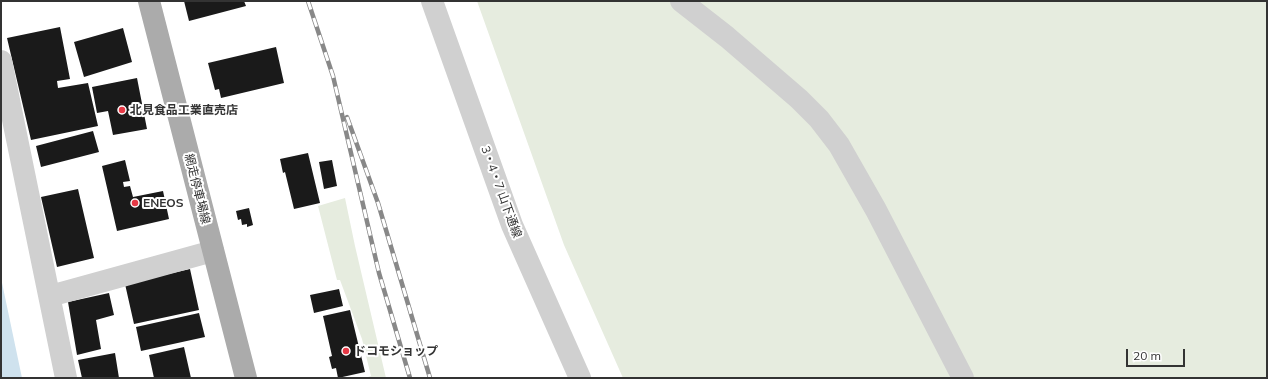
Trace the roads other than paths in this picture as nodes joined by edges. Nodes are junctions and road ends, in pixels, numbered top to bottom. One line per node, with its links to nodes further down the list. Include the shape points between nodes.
1 (149, 1): 5 (main road, 網走停車場線)
2 (432, 1): 9 (street, 3・4・7 山下通線, via 512,225)
3 (681, 1): 10 (street, via 799,99 839,145 876,210)
4 (1, 61): 6 (street)
5 (213, 251): 6 (street); 8 (main road, 網走停車場線)
6 (50, 296): 7 (street)
7 (66, 378)
8 (246, 378)
9 (580, 378)
10 (963, 378)

